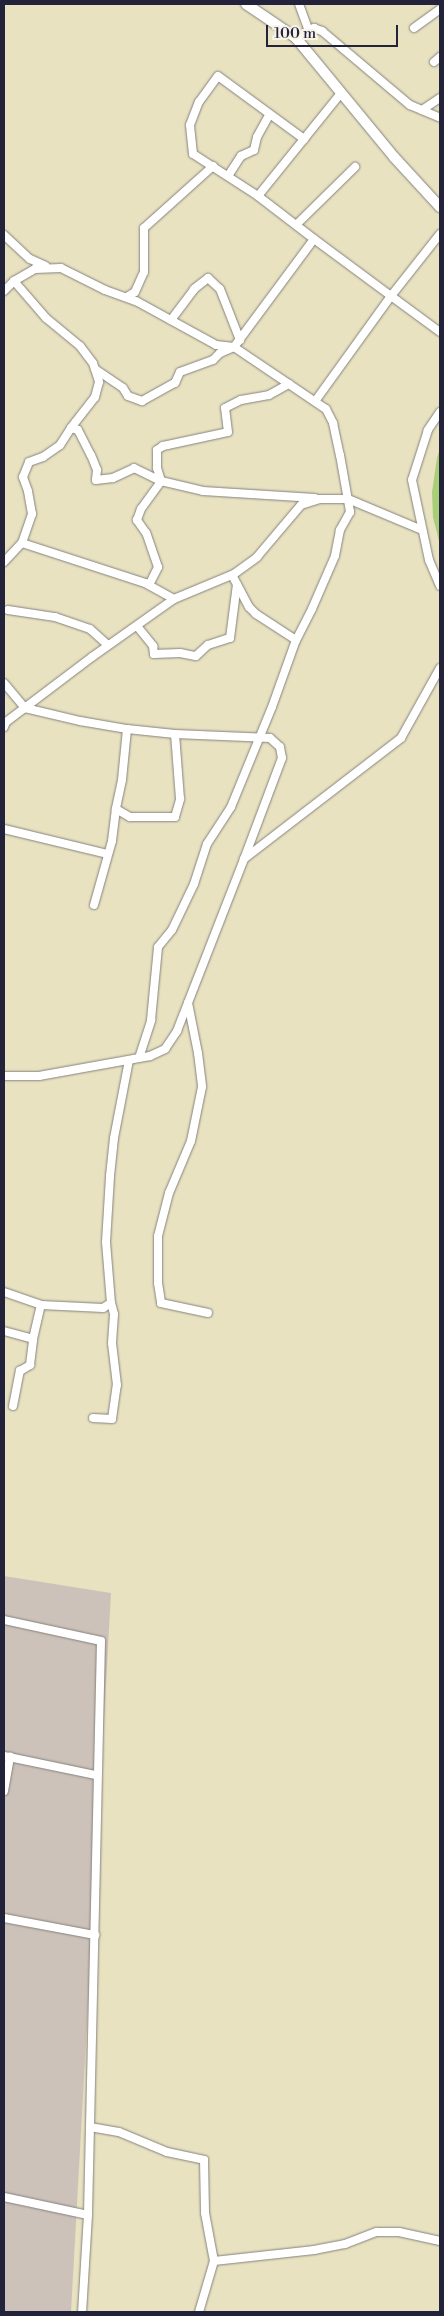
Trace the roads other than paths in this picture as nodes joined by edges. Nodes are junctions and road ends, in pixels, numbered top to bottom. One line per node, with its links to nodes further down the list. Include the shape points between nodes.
1 (246, 4): 6 (street)
2 (299, 4): 5 (street)
3 (440, 9): 4 (street)
4 (414, 28)
5 (308, 30): 6 (street); 9 (street, via 322,31 410,105)
6 (296, 38): 7 (street)
7 (341, 93): 12 (street); 17 (street)
8 (440, 98): 9 (street)
9 (422, 110): 11 (street)
10 (270, 114): 12 (street); 13 (street, via 218,76 199,102 190,125 193,154); 15 (street, via 257,137 254,150 241,156)
11 (440, 118)
12 (304, 139): 16 (street)
13 (213, 166): 15 (street); 26 (street, via 144,228 144,272 135,292)
14 (355, 167): 18 (street)
15 (228, 176): 16 (street)
16 (258, 196): 18 (street)
17 (440, 207)
18 (296, 225): 21 (street)
19 (440, 234): 25 (street)
20 (4, 235): 22 (street, via 35,262)
21 (314, 239): 25 (street); 29 (street)
22 (49, 267): 23 (street, via 35,268); 26 (street, via 62,268 105,290)
23 (14, 281): 24 (street); 31 (street, via 46,318 80,346)
24 (4, 291)
25 (392, 296): 28 (street); 33 (street)
26 (127, 297): 27 (street)
27 (171, 320): 29 (street, via 194,290 208,278 220,289); 30 (street, via 216,345)
28 (440, 332)
29 (240, 340): 30 (street)
30 (234, 347): 31 (street, via 213,360 180,372 175,383 142,401 128,396 123,388); 32 (street)
31 (95, 369): 35 (street, via 99,382 96,397)
32 (289, 384): 33 (street); 36 (street, via 269,395 241,400 225,408 228,432 157,450 156,468)
33 (316, 400): 38 (street, via 326,409 333,423)
34 (440, 412): 39 (street, via 428,430 412,480)
35 (71, 428): 36 (street, via 78,430 91,455 97,470 96,480 113,478 134,468); 40 (street, via 60,445 29,462 23,477 32,514)
36 (161, 480): 37 (street, via 203,491); 44 (street, via 141,508 137,520 146,533 158,567)
37 (320, 499): 38 (street); 42 (street, via 302,505 257,557)
38 (348, 499): 39 (street); 49 (street, via 350,512 340,530 335,556)
39 (422, 530): 45 (street, via 429,560)
40 (22, 542): 41 (street); 44 (street)
41 (4, 562)
42 (232, 575): 43 (street); 46 (street)
43 (237, 584): 48 (street, via 230,638 208,645 196,656 154,654 153,646); 49 (street, via 256,614)
44 (149, 585): 46 (street)
45 (440, 586)
46 (174, 599): 48 (street)
47 (8, 610): 50 (street, via 55,617 90,629)
48 (137, 626): 50 (street)
49 (296, 640): 57 (street)
50 (108, 645): 53 (street)
51 (440, 668): 61 (street, via 401,738)
52 (4, 683): 53 (street)
53 (25, 708): 54 (street); 55 (street)
54 (4, 727)
55 (127, 729): 56 (street); 58 (street)
56 (175, 734): 57 (street); 58 (street, via 180,799 174,817 130,817)
57 (260, 737): 61 (street, via 270,738 280,746 282,758); 64 (street, via 231,807 207,844 194,884 158,947 151,1020)
58 (116, 809): 60 (street)
59 (4, 829): 60 (street)
60 (107, 854): 62 (street)
61 (244, 859): 63 (street)
62 (94, 905)
63 (188, 1003): 64 (street, via 177,1031 165,1049); 71 (street, via 202,1087 191,1141 169,1194 158,1236 158,1283 161,1303)
64 (138, 1058): 65 (street)
65 (129, 1060): 67 (street, via 39,1076); 69 (street, via 110,1176 106,1242)
66 (4, 1070): 67 (street)
67 (7, 1076)
68 (4, 1292): 70 (street)
69 (111, 1303): 70 (street, via 103,1308); 75 (street, via 117,1385 112,1419)
70 (41, 1305): 73 (street)
71 (208, 1313)
72 (4, 1331): 73 (street)
73 (33, 1339): 74 (street, via 30,1365 20,1371)
74 (13, 1406)
75 (93, 1418)
76 (4, 1620): 78 (street, via 101,1641)
77 (7, 1757): 78 (street); 79 (street)
78 (96, 1775): 81 (street)
79 (4, 1791)
80 (4, 1918): 81 (street)
81 (94, 1936): 82 (street)
82 (90, 2126): 84 (street); 86 (street, via 119,2132 167,2152 204,2160 205,2213)
83 (4, 2197): 84 (street)
84 (88, 2215): 87 (street)
85 (440, 2241): 86 (street, via 399,2232 377,2232 314,2250)
86 (214, 2261): 88 (street)
87 (82, 2312)
88 (199, 2312)

